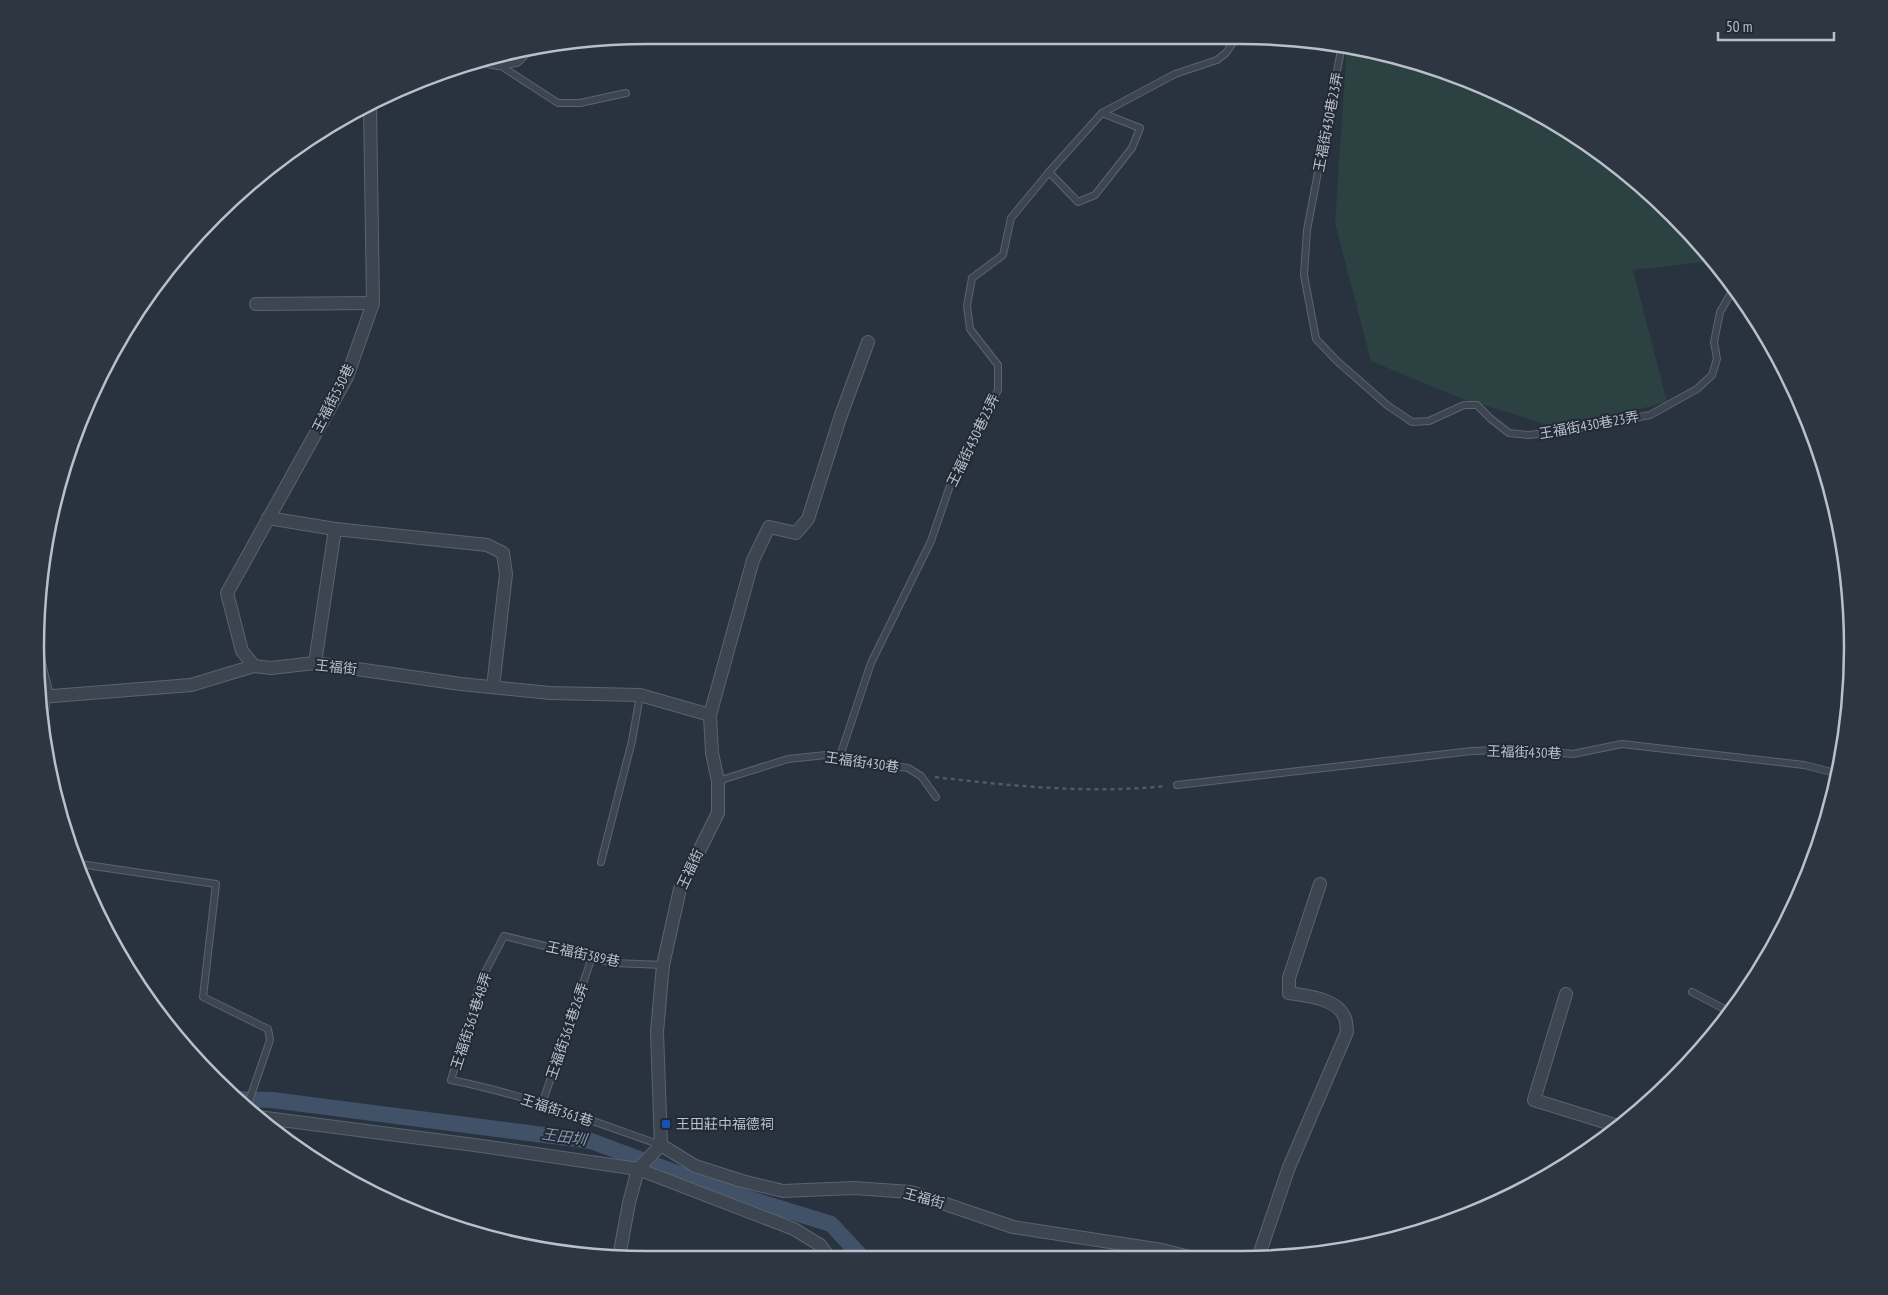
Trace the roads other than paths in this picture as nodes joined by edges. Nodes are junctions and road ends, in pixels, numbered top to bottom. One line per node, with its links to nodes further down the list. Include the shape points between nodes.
1 (1232, 44): 7 (lane, 王福街430巷23弄, via 1217,60 1175,74)
2 (1341, 52): 9 (lane, 王福街430巷23弄, via 1307,230 1304,275 1316,339 1386,405 1412,422 1429,421 1464,405 1477,405 1509,434 1528,435 1650,415 1697,389 1712,375 1717,359 1714,342 1720,312)
3 (519, 58): 4 (street)
4 (497, 63): 5 (lane, via 558,103 580,103)
5 (626, 93)
6 (370, 112): 10 (street, 王福街530巷)
7 (1102, 113): 8 (lane, 王福街430巷23弄); 8 (lane, via 1140,128 1132,148 1094,195 1078,202)
8 (1049, 172): 21 (lane, 王福街430巷23弄, via 1011,218 1002,255 972,278 967,306 970,329 998,365 998,390 954,474 931,541 871,663)
9 (1730, 295)
10 (373, 302): 11 (street); 13 (street, 王福街530巷, via 347,378)
11 (256, 304)
12 (868, 342): 20 (street, via 808,519 796,534 769,527 753,560)
13 (268, 518): 14 (street); 16 (street, 王福街530巷, via 227,593 242,651)
14 (335, 529): 15 (street); 17 (street, via 486,545 502,553 506,574)
15 (315, 663): 16 (street, 王福街, via 271,668); 17 (street, 王福街)
16 (254, 666): 19 (street, 王福街, via 191,685)
17 (493, 688): 18 (street, 王福街)
18 (640, 695): 20 (street, 王福街); 26 (lane, via 632,741)
19 (46, 696)
20 (710, 715): 23 (street, 王福街, via 712,753)
21 (840, 756): 23 (lane, 王福街430巷, via 788,759); 25 (lane, 王福街430巷, via 851,761 908,768 921,776)
22 (1831, 772): 24 (lane, 王福街430巷, via 1804,765 1622,744 1573,754 1521,749 1472,751)
23 (718, 781): 31 (street, 王福街, via 718,813 680,889)
24 (1177, 785)
25 (936, 797)
26 (601, 862)
27 (85, 865): 36 (lane, via 216,884 203,997 268,1028 270,1040)
28 (1320, 884): 43 (street, via 1289,978 1289,993 1322,999 1341,1010 1347,1032 1289,1167)
29 (504, 936): 30 (lane, 王福街389巷); 35 (lane, 王福街361巷48弄, via 481,980)
30 (592, 957): 31 (lane, 王福街389巷, via 614,963); 37 (lane, 王福街361巷26弄)
31 (663, 964): 40 (street, 王福街, via 657,1032)
32 (1692, 992): 34 (lane)
33 (1566, 994): 39 (street, via 1534,1100)
34 (1724, 1009)
35 (451, 1080): 37 (lane, 王福街361巷)
36 (249, 1101)
37 (542, 1104): 40 (lane, 王福街361巷)
38 (271, 1119): 41 (street)
39 (1611, 1124)
40 (660, 1145): 41 (street); 45 (street, 王福街, via 695,1166 783,1190 854,1188 910,1192 1013,1227)
41 (638, 1169): 42 (street); 44 (street, via 794,1229)
42 (619, 1250)
43 (1261, 1250)
44 (824, 1251)
45 (1166, 1251)

